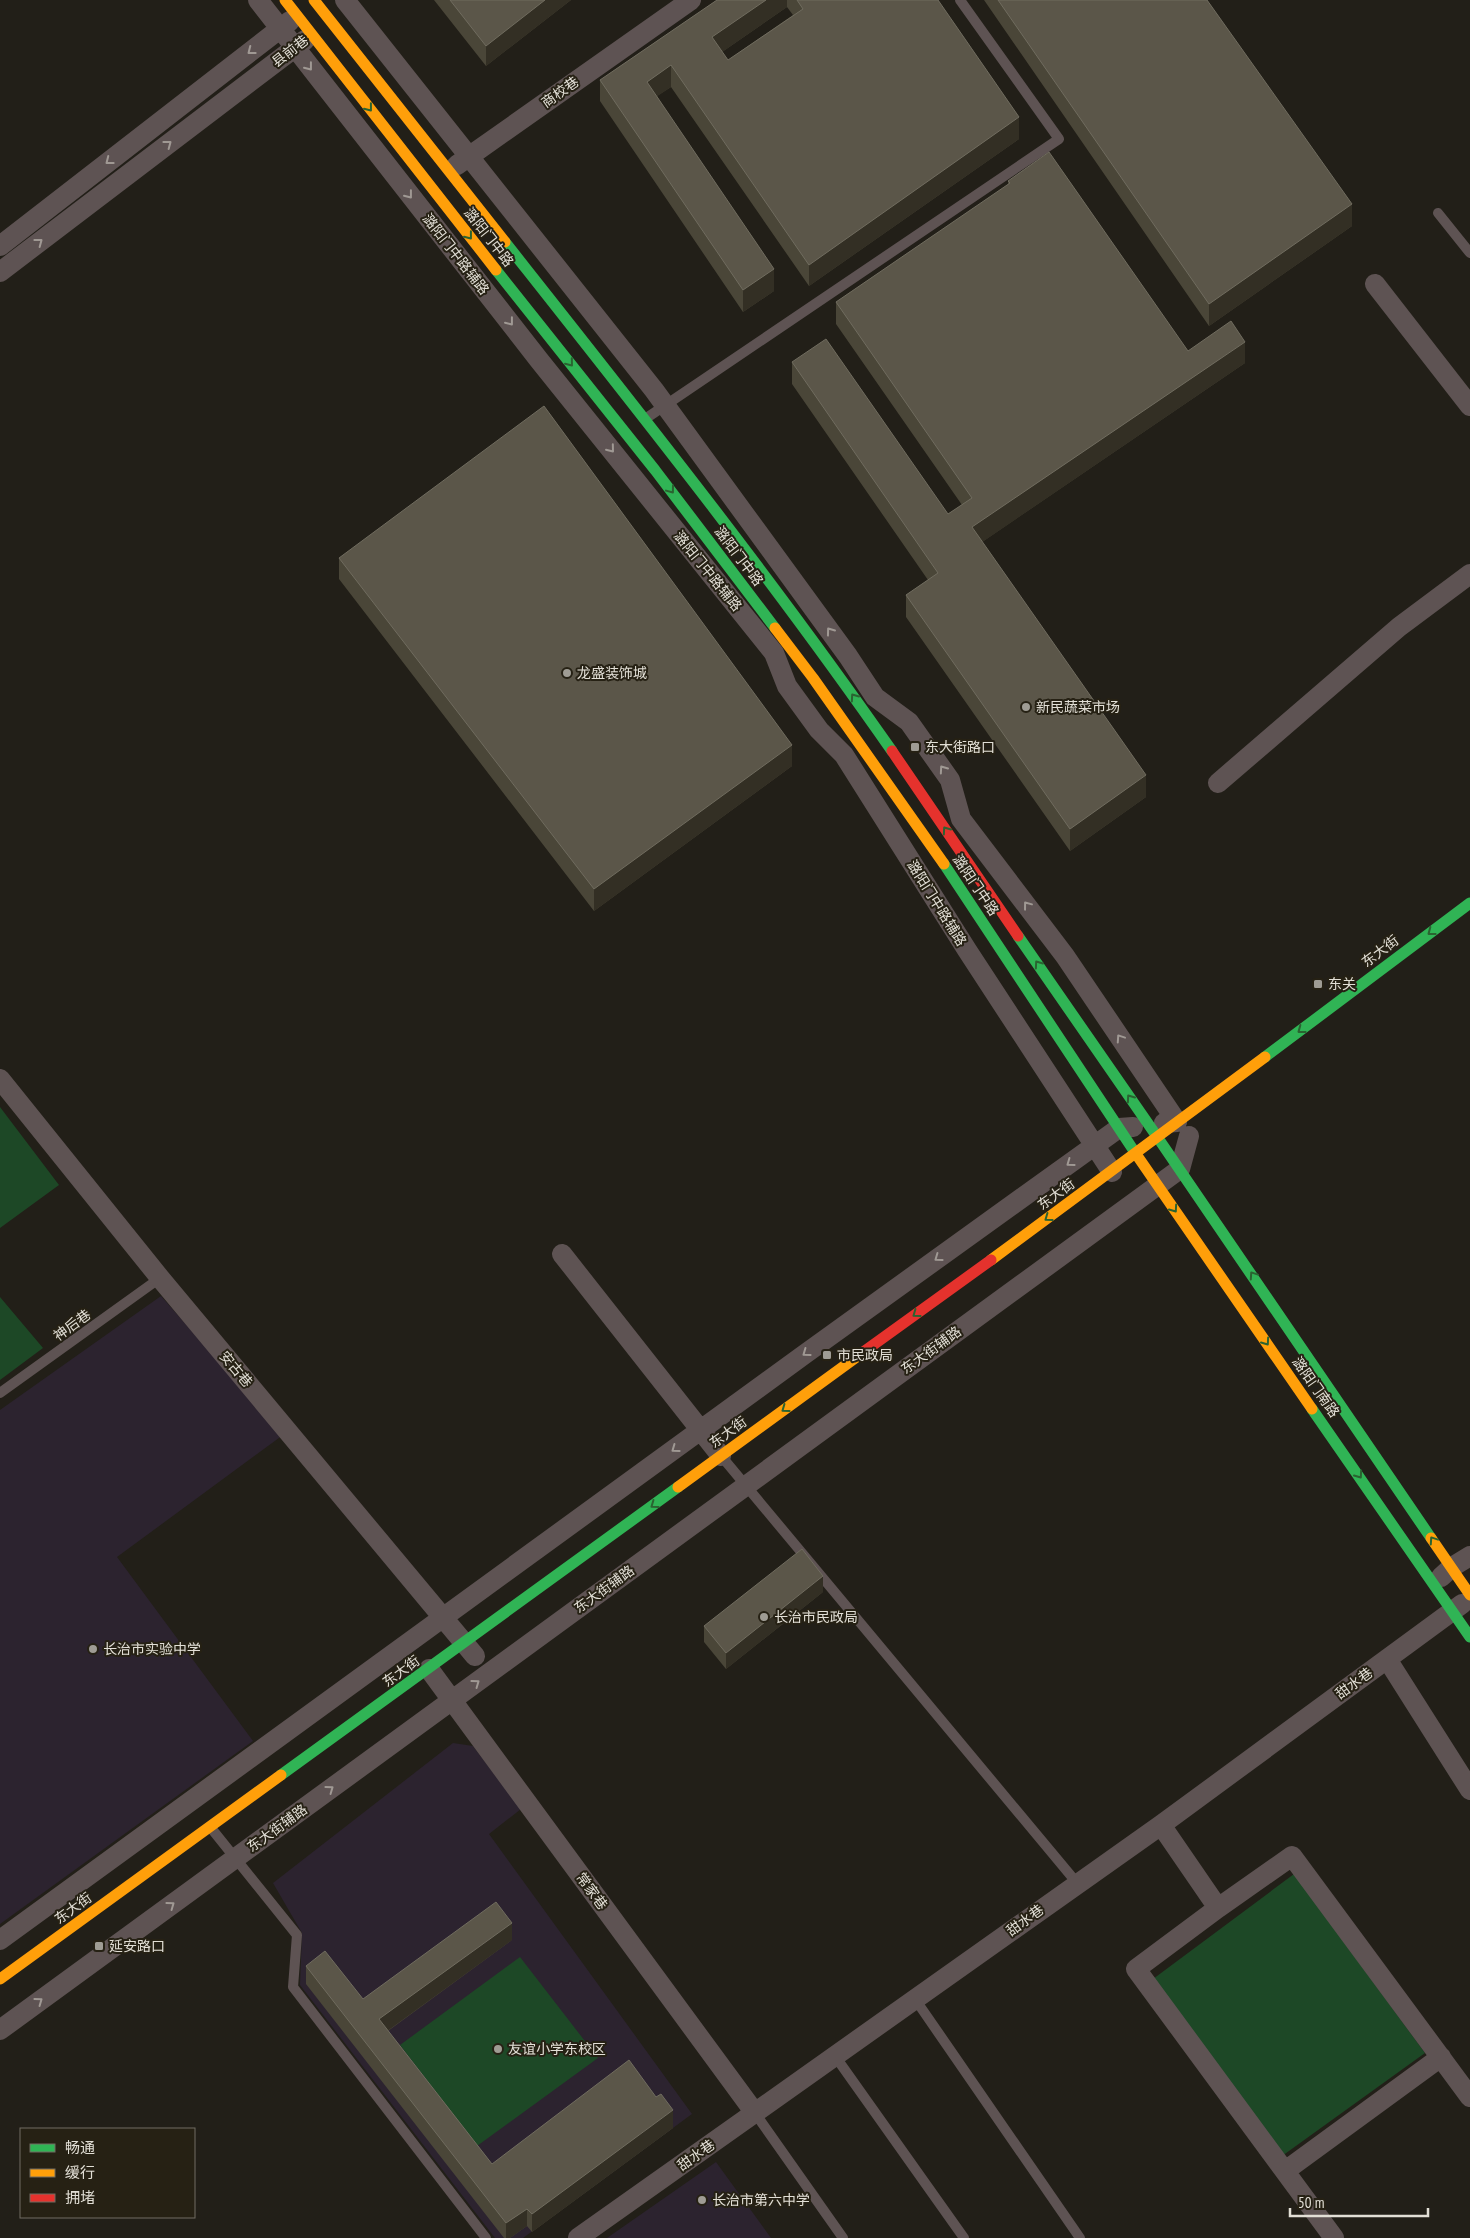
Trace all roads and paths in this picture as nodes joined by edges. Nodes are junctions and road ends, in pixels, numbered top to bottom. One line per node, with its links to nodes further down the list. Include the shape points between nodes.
1 (258, 0): 7 (street, 潞阳门中路辅路)
2 (345, 0): 10 (street)
3 (691, 0): 10 (street, 商校巷)
4 (960, 0): 18 (lane, via 1059,139)
5 (318, 6): 6 (street, 县前巷); 8 (street, 县前巷); 11 (main road, 潞阳门中路)
6 (291, 8): 7 (street, 县前巷); 8 (main road, 潞阳门中路)
7 (280, 29): 9 (street, 潞阳门中路辅路); 14 (street, 县前巷, one-way to 14)
8 (312, 35): 9 (street, 县前巷); 12 (main road, 潞阳门中路, one-way to 12)
9 (294, 48): 16 (street, 县前巷, one-way to 9); 28 (street, 潞阳门中路辅路, one-way to 28, via 774,653 787,686 819,730 844,755)
10 (468, 157): 11 (street, 商校巷); 18 (street)
11 (448, 171): 12 (street, 商校巷); 20 (main road, 潞阳门中路)
12 (429, 184): 20 (main road, 潞阳门中路, one-way to 20)
13 (1438, 213): 15 (lane)
14 (0, 246)
15 (1470, 253)
16 (0, 272)
17 (1375, 284): 19 (street)
18 (666, 406): 20 (lane); 26 (street, one-way to 18, via 1065,956 961,819 950,780 910,722 875,697)
19 (1470, 406)
20 (635, 426): 25 (main road, 潞阳门中路, one-way to 25, via 966,895); 27 (main road, 潞阳门中路, one-way to 20, via 832,665)
21 (1470, 574): 22 (street, via 1399,627)
22 (1218, 783)
23 (1470, 903): 26 (main road, 东大街, one-way to 26)
24 (0, 1079): 35 (street, 安古巷)
25 (1119, 1128): 27 (street); 28 (street); 29 (main road, 潞阳门中路)
26 (1188, 1129): 27 (street); 30 (main road, 东大街); 31 (street)
27 (1154, 1131): 29 (main road, 东大街); 30 (main road, 潞阳门南路)
28 (1095, 1146): 32 (street, 潞阳门中路辅路); 37 (street, one-way to 37)
29 (1136, 1154): 30 (main road, 潞阳门南路); 32 (main road, 东大街)
30 (1153, 1163): 31 (main road, 潞阳门南路); 33 (main road, 潞阳门南路)
31 (1180, 1169): 33 (street, 东大街辅路); 41 (main road, 潞阳门南路, one-way to 31)
32 (1112, 1172): 38 (main road, 东大街, one-way to 38)
33 (1158, 1185): 39 (street, 东大街辅路); 42 (main road, 潞阳门南路, one-way to 42)
34 (562, 1254): 37 (street)
35 (160, 1278): 36 (lane, 神后巷); 45 (street, 安古巷)
36 (0, 1393)
37 (701, 1430): 38 (street); 45 (street, one-way to 45)
38 (729, 1466): 39 (lane); 47 (main road, 东大街, one-way to 47)
39 (745, 1486): 50 (street, 东大街辅路, one-way to 39); 55 (lane)
40 (1470, 1556): 41 (street)
41 (1452, 1567): 42 (street); 43 (main road, 潞阳门南路)
42 (1434, 1583): 44 (main road, 潞阳门南路)
43 (1470, 1596): 44 (street, 甜水巷)
44 (1453, 1611): 46 (main road, 潞阳门南路); 48 (street, 甜水巷)
45 (443, 1618): 47 (street, 安古巷); 57 (street)
46 (1470, 1637)
47 (472, 1654): 49 (main road, 东大街)
48 (1387, 1659): 51 (street); 52 (street, 甜水巷)
49 (437, 1679): 50 (street, 常家巷); 53 (main road, 东大街)
50 (452, 1700): 54 (street, 东大街辅路, one-way to 50); 64 (street, 常家巷)
51 (1470, 1790)
52 (1161, 1825): 55 (street, 甜水巷); 56 (street)
53 (210, 1828): 54 (lane); 58 (main road, 东大街)
54 (235, 1859): 60 (street, 东大街辅路, one-way to 54); 66 (lane, via 297,1935 293,1987)
55 (1077, 1883): 59 (street, 甜水巷)
56 (1218, 1908): 62 (street, via 1292,1856); 65 (street, via 1136,1968)
57 (0, 1940)
58 (0, 1979)
59 (915, 1999): 61 (street, 甜水巷); 70 (lane)
60 (0, 2030)
61 (835, 2056): 64 (street, 甜水巷); 69 (lane)
62 (1441, 2057): 63 (street); 65 (street)
63 (1470, 2097)
64 (754, 2113): 67 (street, 甜水巷); 68 (lane)
65 (1286, 2171): 71 (street)
66 (486, 2238)
67 (578, 2238)
68 (844, 2238)
69 (964, 2238)
70 (1080, 2238)
71 (1334, 2238)

